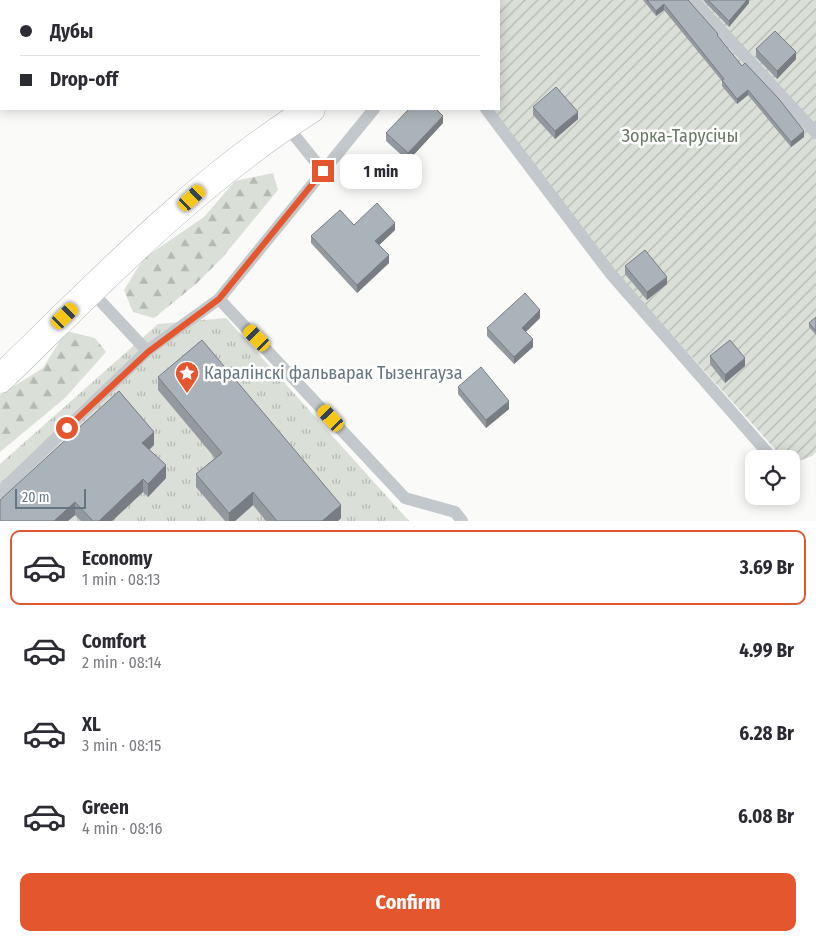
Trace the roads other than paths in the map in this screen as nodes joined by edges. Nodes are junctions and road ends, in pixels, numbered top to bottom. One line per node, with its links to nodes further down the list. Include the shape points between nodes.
1 (693, 0): 6 (lane)
2 (309, 110): 5 (street)
3 (373, 110): 7 (lane)
4 (487, 110): 12 (lane, via 610,273)
5 (286, 125): 7 (lane); 8 (street, via 206,184)
6 (816, 133)
7 (323, 171): 9 (lane)
8 (91, 291): 10 (lane); 11 (street)
9 (219, 299): 10 (lane); 14 (lane, via 405,498 455,512)
10 (148, 352): 13 (lane)
11 (0, 379)
12 (766, 450)
13 (0, 492)
14 (462, 521)

